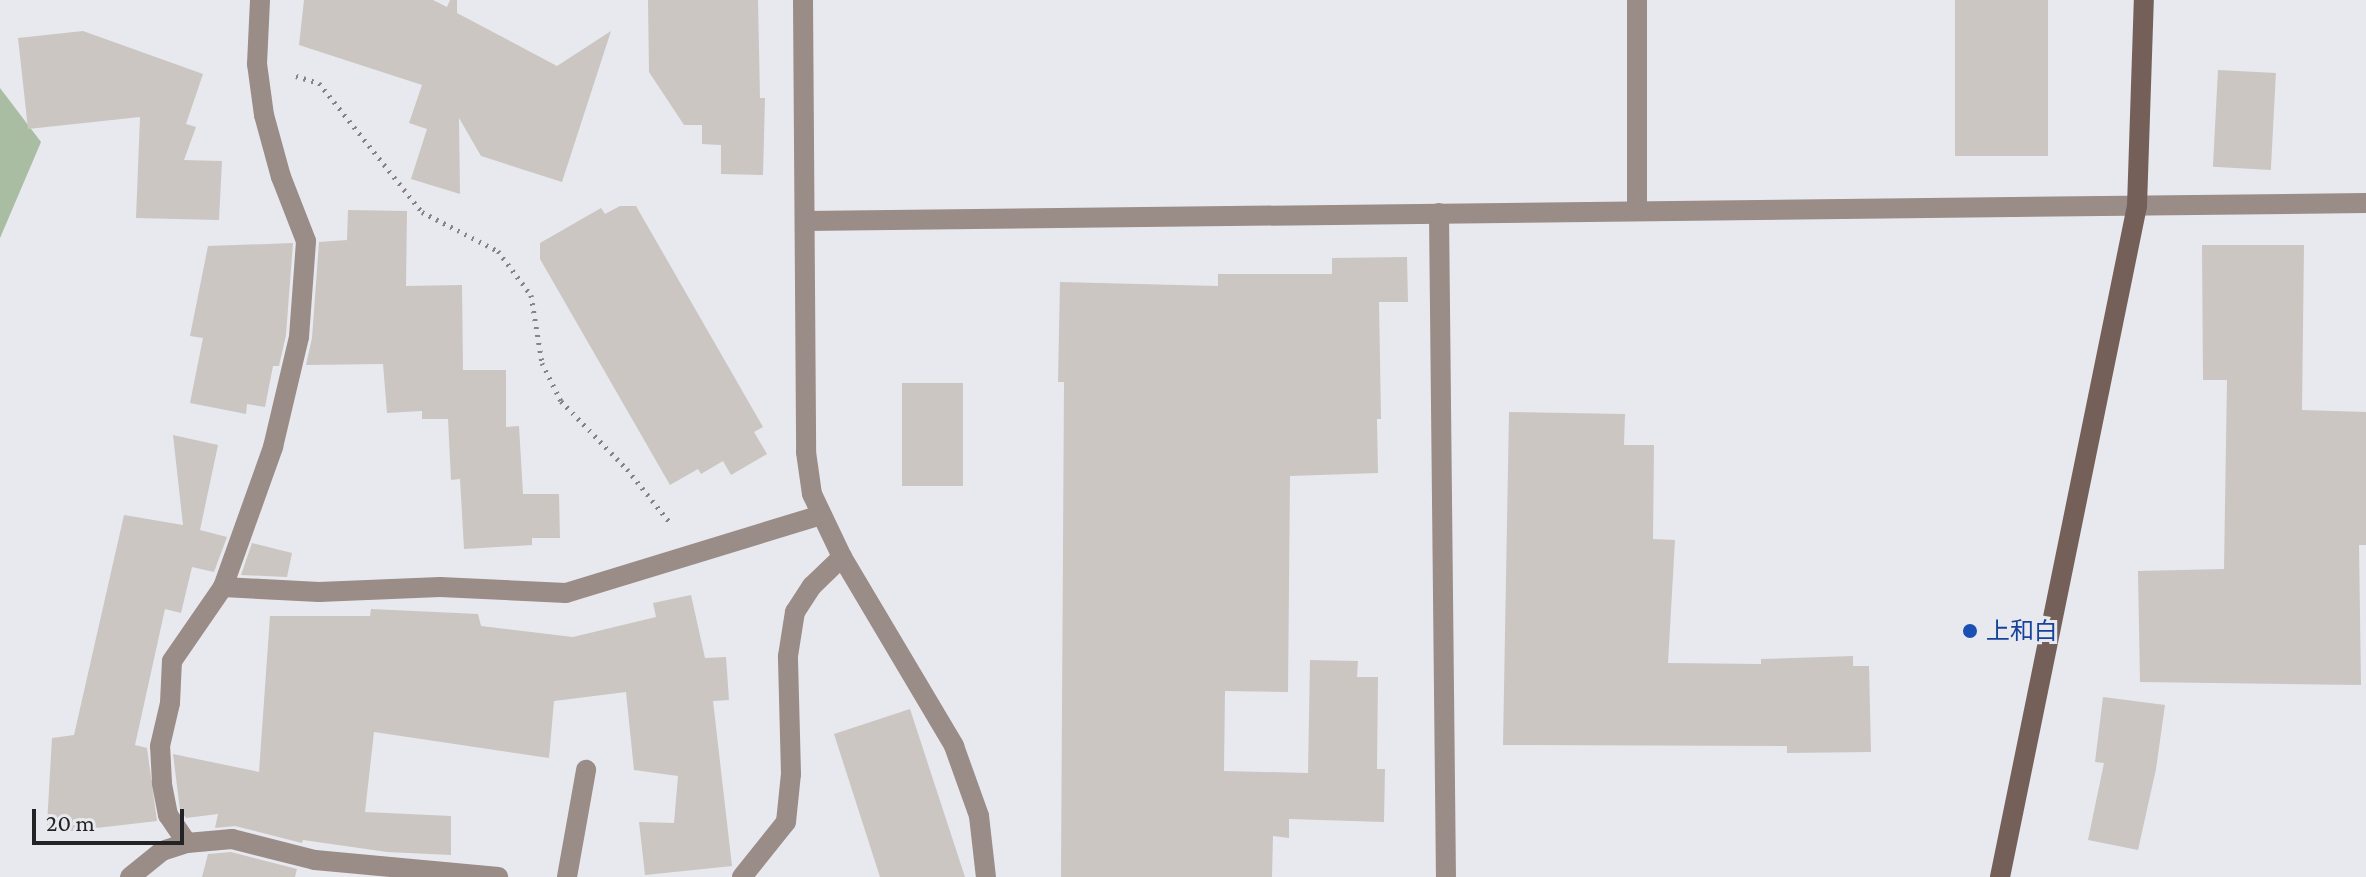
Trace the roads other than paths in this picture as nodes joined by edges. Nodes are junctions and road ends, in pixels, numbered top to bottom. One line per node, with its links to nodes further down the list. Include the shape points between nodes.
1 (260, 0): 12 (street, via 257,64 264,115 306,241 296,351 273,447)
2 (803, 0): 9 (street)
3 (1637, 0): 7 (street)
4 (2144, 0): 6 (street)
5 (2366, 203): 6 (street)
6 (2137, 206): 7 (street); 21 (street)
7 (1637, 211): 8 (street)
8 (1439, 213): 9 (street); 20 (street)
9 (805, 221): 10 (street, via 806,452)
10 (821, 515): 11 (street); 12 (street, via 566,593)
11 (842, 557): 18 (street, via 795,612 788,656 791,774 786,822); 19 (street, via 954,746 979,816)
12 (223, 587): 14 (street, via 172,661 160,746 168,815)
13 (586, 770): 17 (street)
14 (187, 843): 15 (street, via 162,851); 16 (street, via 232,839 315,860)
15 (130, 877)
16 (498, 877)
17 (567, 877)
18 (742, 877)
19 (986, 877)
20 (1446, 877)
21 (2000, 877)

